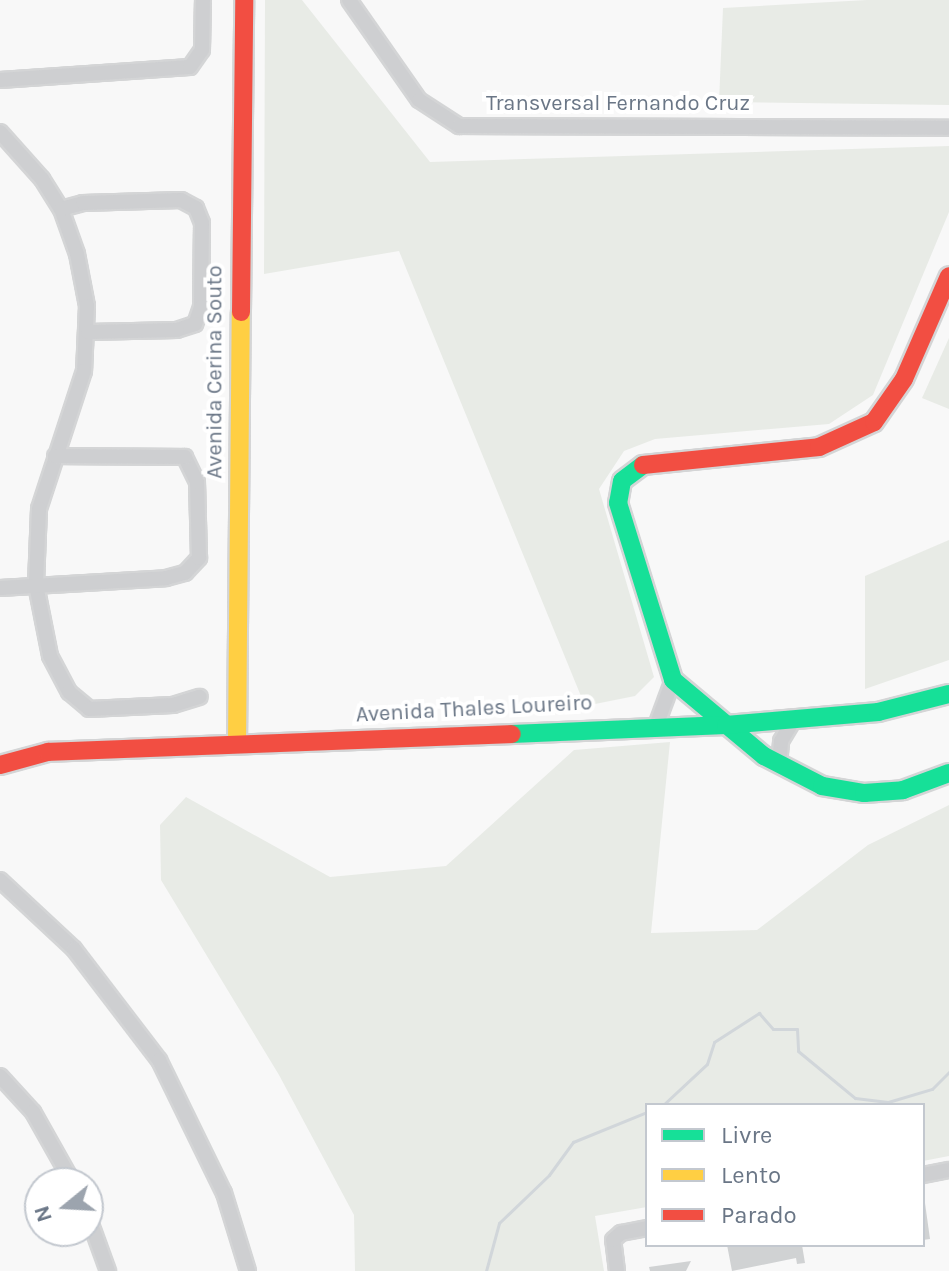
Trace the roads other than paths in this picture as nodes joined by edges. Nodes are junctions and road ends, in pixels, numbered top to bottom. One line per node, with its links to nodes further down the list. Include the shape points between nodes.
1 (203, 0): 4 (street, via 202,50 190,67)
2 (244, 0): 19 (street, Avenida Cerina Souto)
3 (349, 0): 5 (street, Transversal Fernando Cruz, via 419,100 459,126)
4 (0, 80)
5 (949, 128)
6 (0, 132): 7 (street)
7 (61, 209): 9 (street, via 81,270); 9 (street, via 83,203 181,200 196,208 202,223 201,307 195,324 177,330)
8 (949, 276): 13 (street, via 891,403 859,432 819,447 655,461 625,477 618,503 625,534)
9 (88, 332): 10 (street, via 76,405)
10 (55, 456): 11 (street, via 39,509); 11 (street, via 185,457 197,482 199,558 177,576)
11 (36, 585): 12 (street); 15 (street, via 50,656 83,706 102,711)
12 (0, 588)
13 (673, 680): 17 (street); 18 (street)
14 (949, 694): 16 (street, Avenida Thales Loureiro, via 878,712)
15 (200, 697)
16 (794, 719): 17 (street, Avenida Thales Loureiro); 20 (street, via 785,729)
17 (726, 725): 18 (street, Avenida Thales Loureiro); 20 (street)
18 (656, 726): 19 (street, Avenida Thales Loureiro)
19 (237, 744): 21 (street, Avenida Thales Loureiro, via 48,752)
20 (779, 759): 22 (street, via 822,786 864,793 903,790)
21 (0, 765)
22 (949, 773)
23 (6, 882): 31 (street, via 103,982 159,1060 224,1193)
24 (0, 1076): 25 (street, via 33,1112)
25 (64, 1167)
26 (949, 1170): 27 (street)
27 (925, 1175)
28 (645, 1228): 32 (street, via 621,1233 612,1244)
29 (99, 1247): 30 (street)
30 (108, 1271)
31 (248, 1271)
32 (617, 1271)

